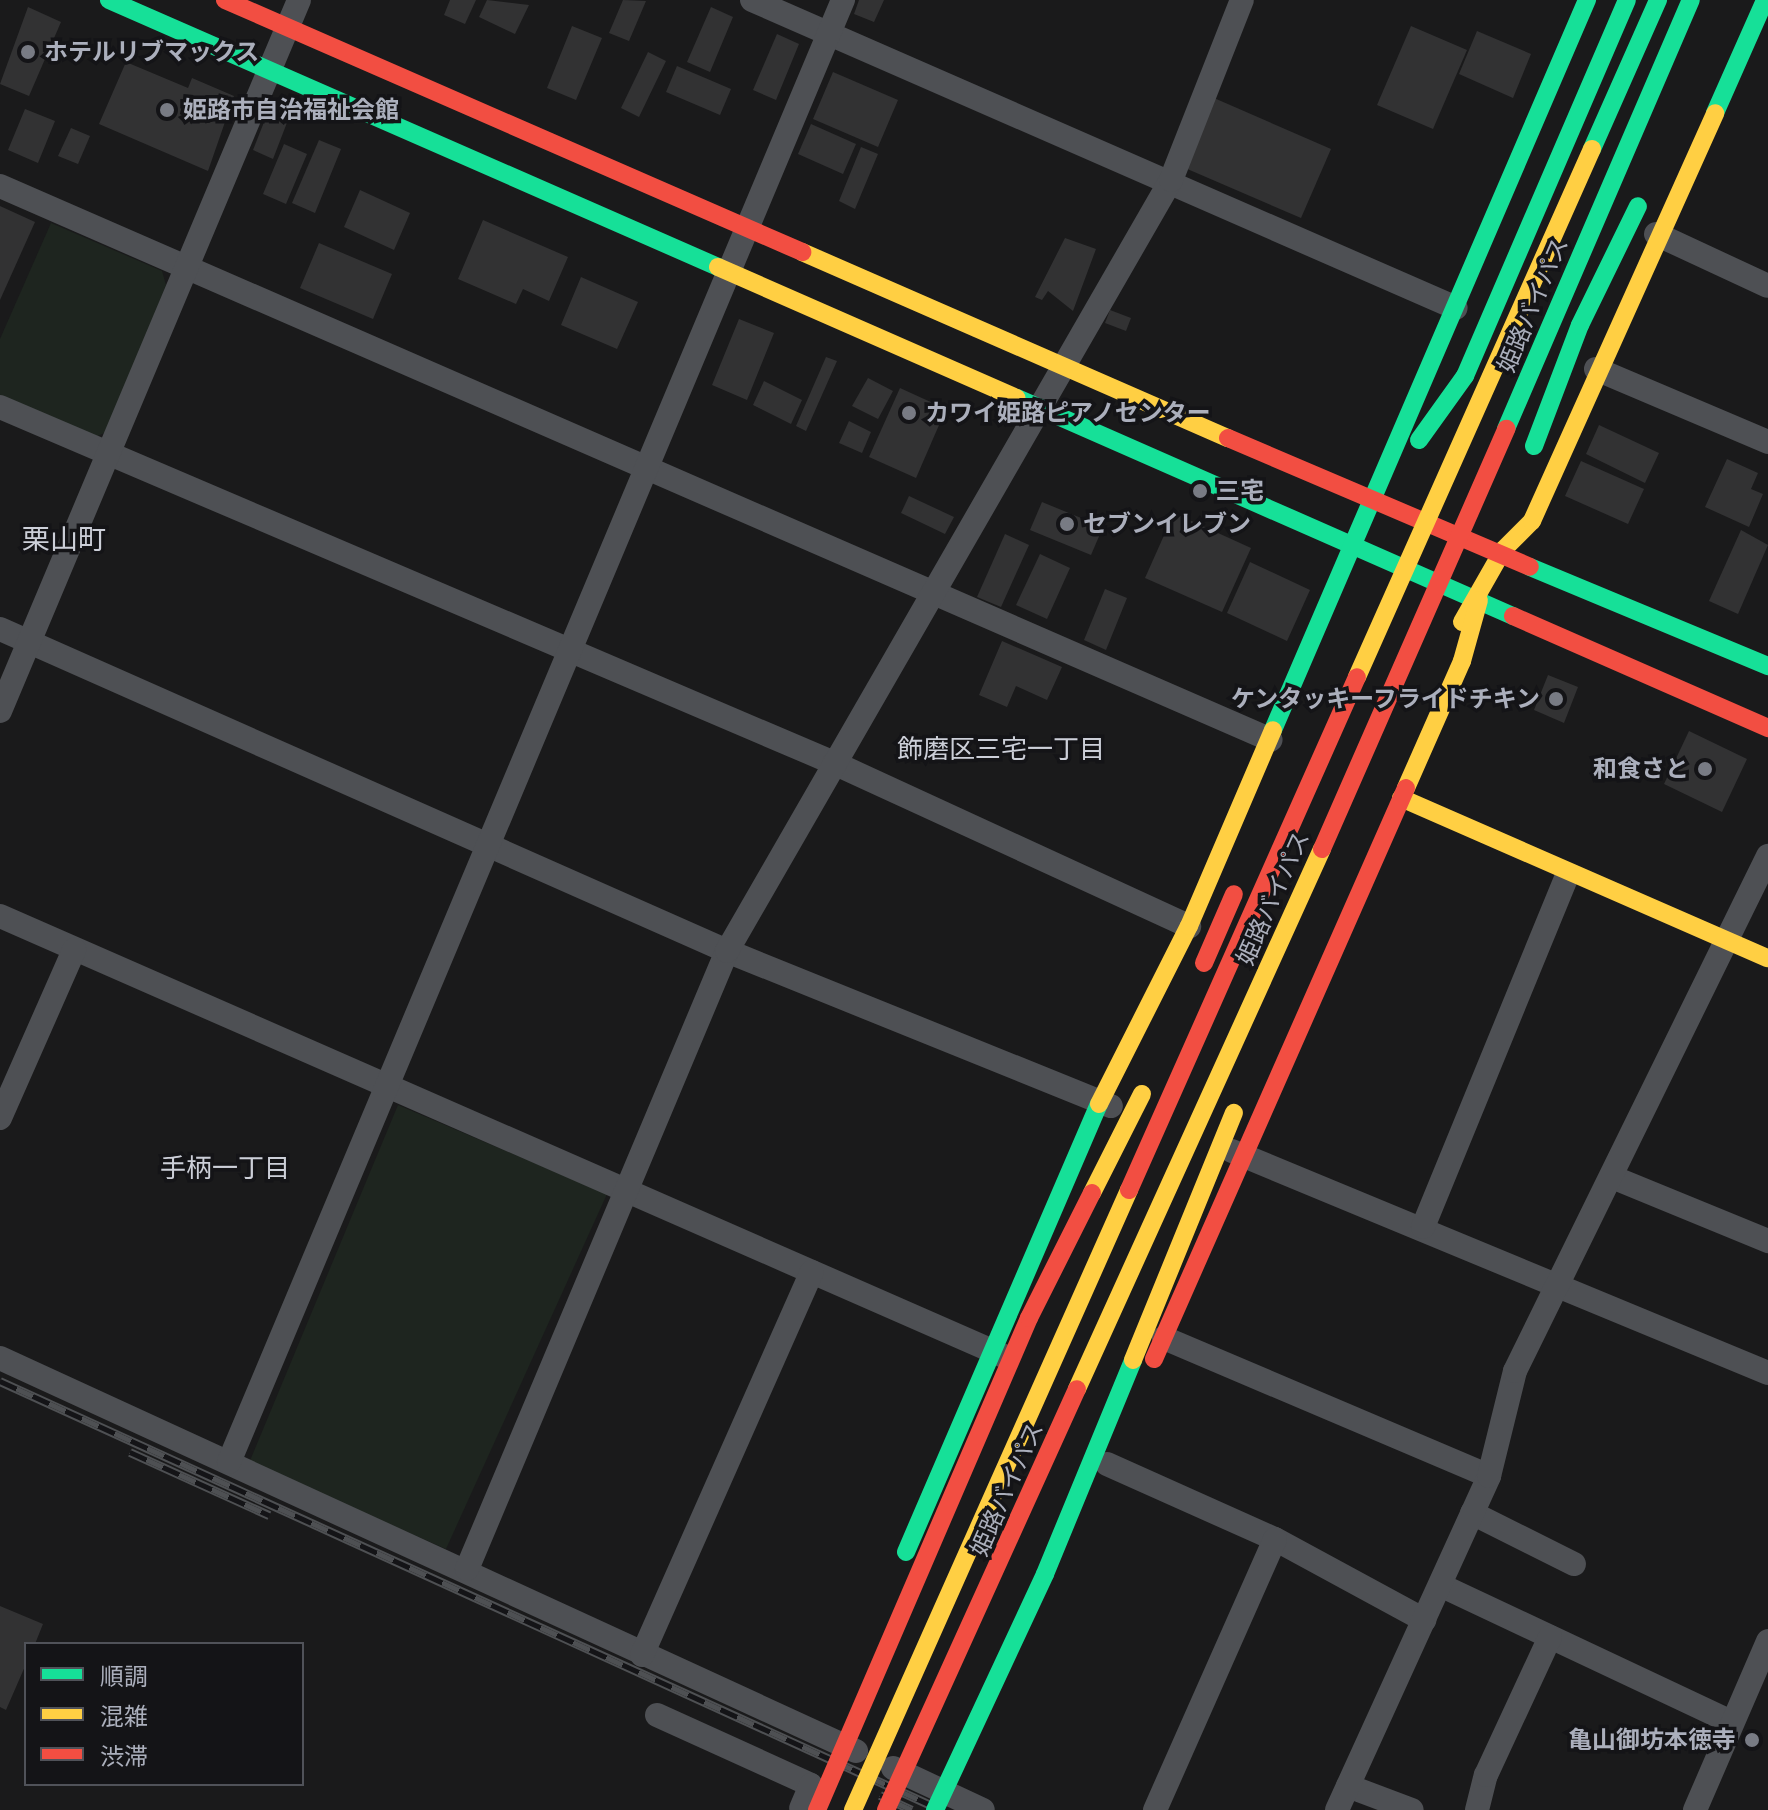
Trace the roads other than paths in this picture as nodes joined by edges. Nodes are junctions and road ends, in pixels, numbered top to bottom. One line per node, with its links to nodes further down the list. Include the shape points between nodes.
1 (109, 0): 14 (main road)
2 (225, 0): 12 (main road)
3 (299, 0): 12 (street)
4 (752, 0): 13 (street)
5 (843, 0): 13 (street)
6 (1242, 0): 15 (street)
7 (1587, 0): 23 (main road)
8 (1627, 0): 32 (main road, via 1465,376)
9 (1658, 0): 96 (main road, 姫路バイパス, bridge)
10 (1691, 0): 97 (main road, 姫路バイパス, bridge, via 1367,749)
11 (1765, 0): 19 (main road)
12 (287, 27): 14 (street); 18 (main road)
13 (829, 34): 15 (street); 18 (street)
14 (271, 71): 20 (street); 21 (main road)
15 (1171, 180): 23 (street); 24 (street)
16 (1650, 182): 31 (main road, via 1580,325)
17 (0, 186): 20 (street)
18 (749, 229): 21 (street); 24 (main road)
19 (1656, 234): 22 (street); 25 (main road)
20 (190, 268): 29 (street); 30 (street)
21 (730, 272): 26 (main road); 30 (street)
22 (1768, 286)
23 (1456, 308): 32 (main road)
24 (1060, 364): 26 (street); 32 (main road)
25 (1596, 369): 28 (street); 35 (main road, via 1532,521)
26 (1035, 406): 34 (main road); 36 (street)
27 (0, 407): 29 (street)
28 (1768, 442)
29 (109, 455): 40 (street); 41 (street)
30 (647, 466): 36 (street); 41 (street)
31 (1525, 471)
32 (1374, 502): 34 (main road); 35 (main road)
33 (1508, 514): 35 (main road)
34 (1356, 543): 37 (main road); 38 (main road); 46 (main road)
35 (1503, 550): 37 (main road); 43 (main road)
36 (931, 592): 46 (street); 47 (street)
37 (1479, 600): 42 (main road); 45 (main road); 48 (main road, via 1462,661)
38 (1352, 605)
39 (0, 629): 40 (street)
40 (31, 643): 44 (street); 49 (street)
41 (568, 651): 47 (street); 49 (street)
42 (1439, 654)
43 (1768, 666)
44 (0, 711)
45 (1768, 728)
46 (1271, 740): 54 (main road)
47 (834, 763): 54 (street); 57 (street)
48 (1401, 798): 51 (main road); 65 (main road)
49 (490, 846): 57 (street); 61 (street)
50 (1768, 856): 55 (street)
51 (1567, 876): 55 (main road); 68 (street)
52 (1241, 877): 59 (main road)
53 (0, 916): 56 (street)
54 (1189, 926): 63 (main road)
55 (1729, 942): 58 (main road); 66 (street)
56 (74, 950): 61 (street); 64 (street)
57 (727, 951): 63 (street); 67 (street)
58 (1768, 958)
59 (1201, 970)
60 (1150, 1078): 70 (main road, bridge)
61 (389, 1088): 67 (street); 79 (street)
62 (1243, 1093): 73 (main road, bridge)
63 (1100, 1102): 65 (street); 75 (main road)
64 (0, 1118)
65 (1244, 1156): 68 (street); 74 (main road)
66 (1612, 1177): 69 (street); 72 (street)
67 (626, 1194): 71 (street); 85 (street)
68 (1423, 1227): 72 (street)
69 (1768, 1241)
70 (1070, 1248): 96 (main road, bridge, via 887,1701); 102 (main road, bridge, via 1016,1346)
71 (812, 1272): 75 (street); 91 (street)
72 (1556, 1282): 77 (street); 81 (street, via 1515,1371)
73 (1158, 1298): 87 (main road, bridge, via 1104,1393); 100 (main road, bridge)
74 (1164, 1338): 78 (main road); 81 (street)
75 (990, 1349): 78 (street); 95 (main road)
76 (0, 1358): 79 (street)
77 (1768, 1373)
78 (1130, 1412): 80 (main road)
79 (229, 1462): 85 (street)
80 (1107, 1464): 83 (street); 100 (main road)
81 (1489, 1476): 82 (street)
82 (1472, 1513): 84 (street); 86 (street)
83 (1275, 1539): 88 (street); 107 (street)
84 (1574, 1564)
85 (467, 1569): 91 (street)
86 (1440, 1585): 88 (street); 89 (street)
87 (1008, 1601)
88 (1424, 1620): 99 (street)
89 (1550, 1637): 94 (street); 110 (street)
90 (1767, 1644): 94 (street)
91 (642, 1655): 95 (street)
92 (969, 1680): 97 (main road, via 949,1720)
93 (657, 1715): 98 (street)
94 (1731, 1722): 111 (street)
95 (830, 1738): 100 (street)
96 (881, 1749): 103 (main road, 姫路バイパス, bridge)
97 (914, 1749): 105 (main road, 姫路バイパス, bridge)
98 (811, 1785): 101 (street); 104 (street)
99 (1348, 1786): 108 (street); 109 (street)
100 (945, 1804): 106 (street)
101 (800, 1810)
102 (817, 1810)
103 (853, 1810)
104 (868, 1810)
105 (886, 1810)
106 (983, 1810)
107 (1155, 1810)
108 (1337, 1810)
109 (1412, 1810)
110 (1477, 1810)
111 (1695, 1810)

